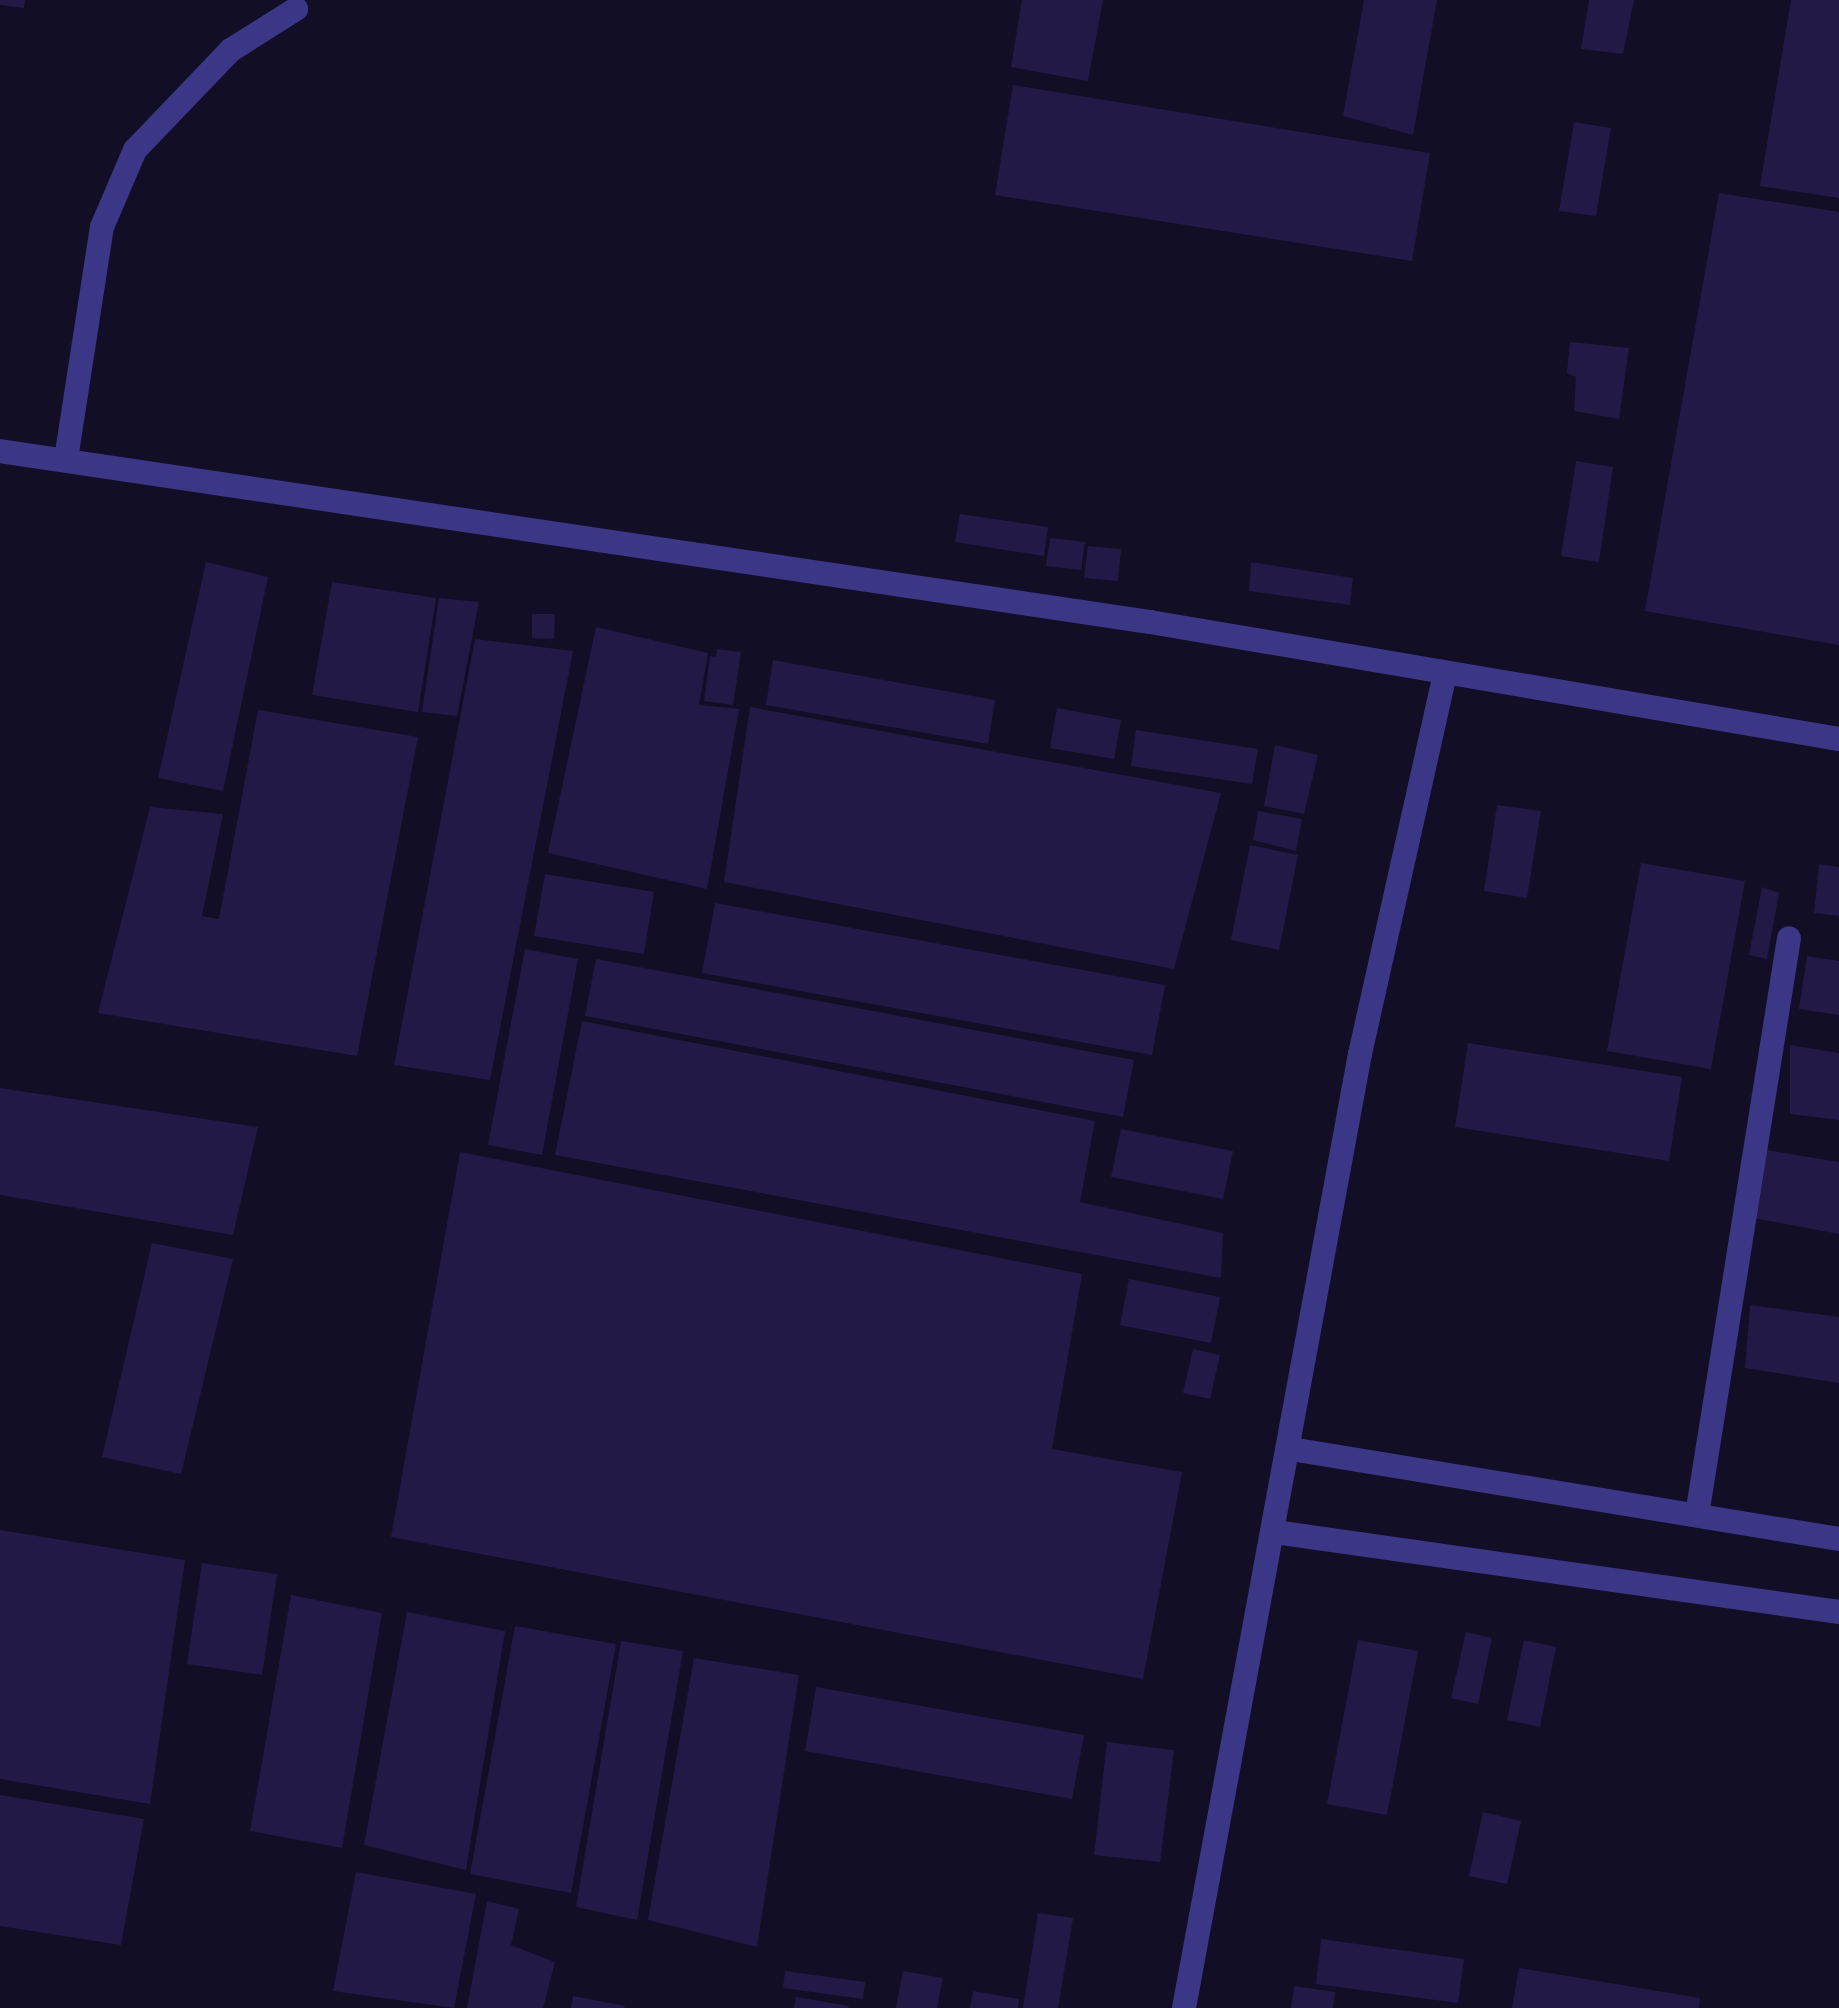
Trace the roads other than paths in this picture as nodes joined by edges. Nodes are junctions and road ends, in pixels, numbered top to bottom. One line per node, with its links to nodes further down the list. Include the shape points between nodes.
1 (296, 9): 3 (lane, via 231,50 135,150 102,227)
2 (0, 451): 3 (lane)
3 (66, 459): 4 (lane)
4 (1445, 674): 5 (lane); 7 (lane, via 1360,1054)
5 (1839, 739)
6 (1789, 938): 8 (lane)
7 (1291, 1449): 8 (lane); 9 (lane)
8 (1697, 1515): 10 (lane)
9 (1275, 1532): 11 (lane); 12 (lane)
10 (1839, 1539)
11 (1839, 1612)
12 (1184, 2008)

